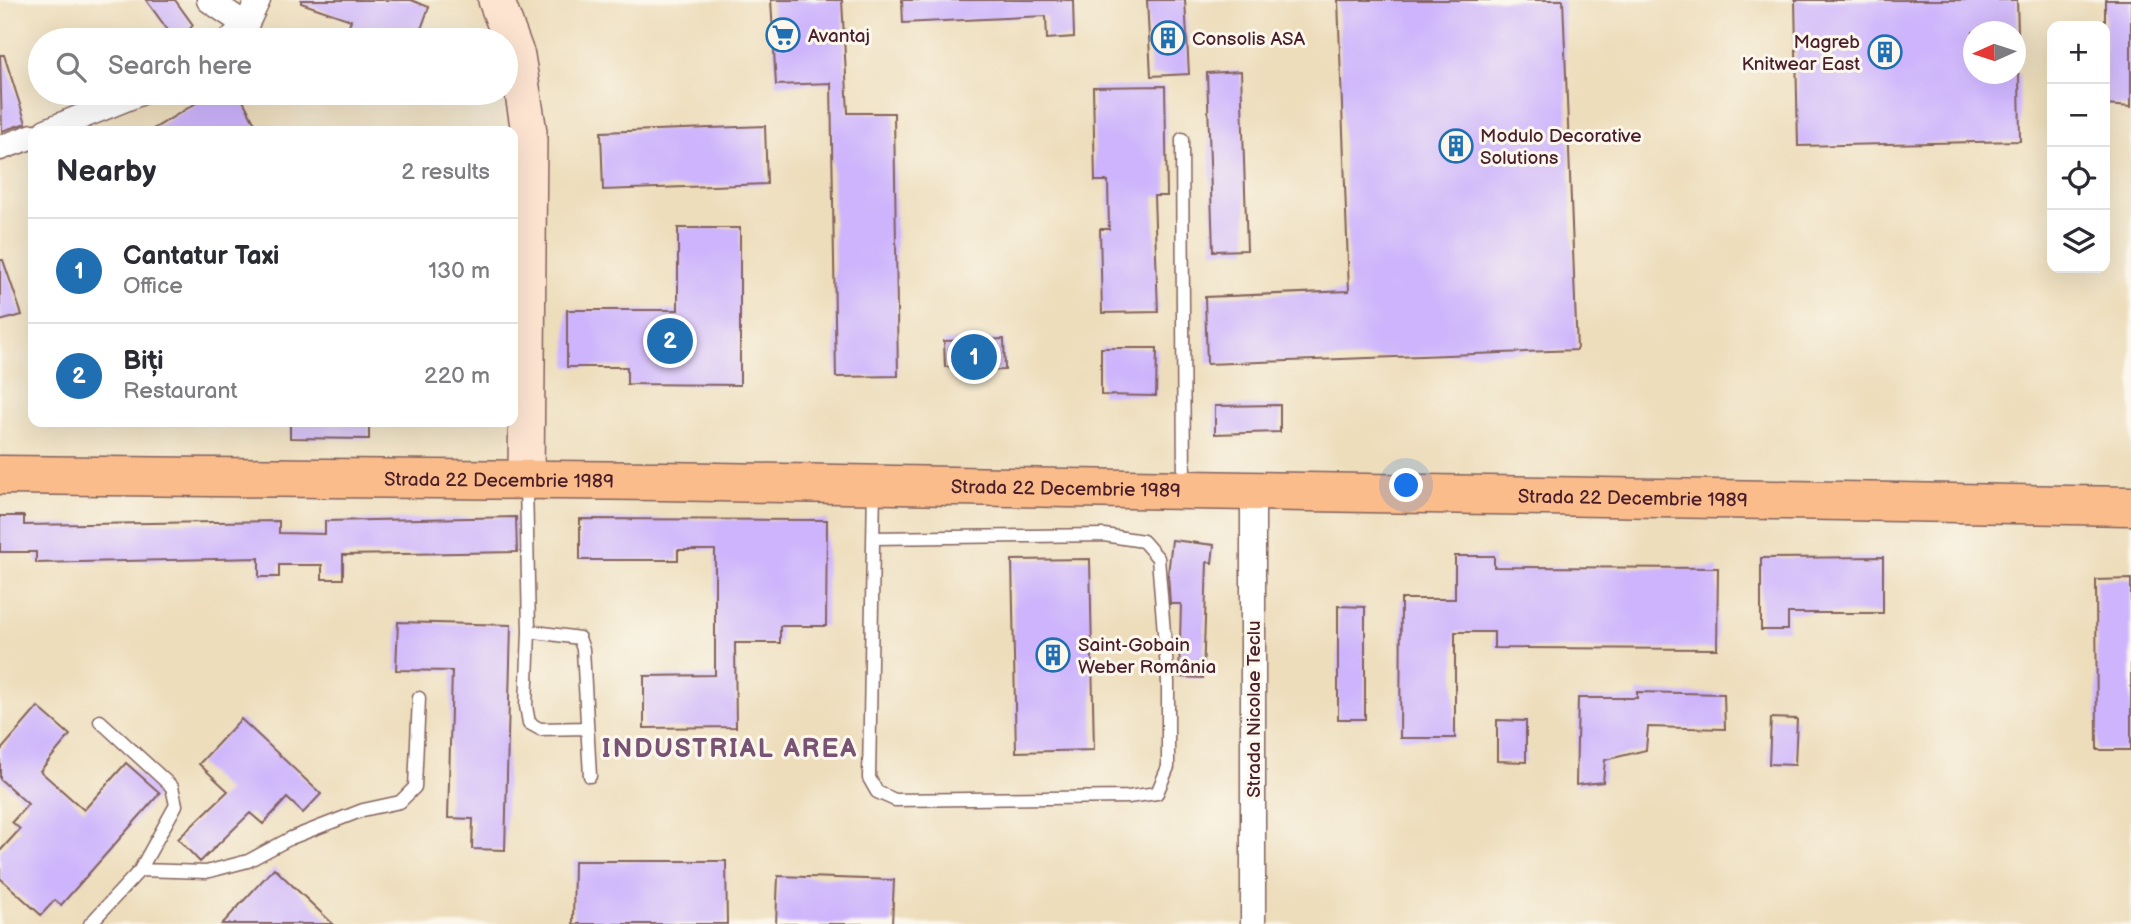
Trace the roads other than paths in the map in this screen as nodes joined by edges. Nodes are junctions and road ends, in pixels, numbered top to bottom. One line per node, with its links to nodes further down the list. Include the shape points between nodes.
1 (209, 0): 4 (street)
2 (258, 0): 5 (street)
3 (496, 0): 6 (street)
4 (234, 28)
5 (241, 28)
6 (506, 28)
7 (518, 63): 14 (street, via 529,132)
8 (110, 105): 9 (street)
9 (58, 126)
10 (28, 138): 12 (street)
11 (1182, 139): 16 (lane)
12 (0, 148)
13 (0, 475): 14 (main road, Strada 22 Decembrie 1989)
14 (526, 480): 15 (main road, Strada 22 Decembrie 1989); 20 (lane)
15 (874, 486): 16 (main road, Strada 22 Decembrie 1989); 19 (lane)
16 (1184, 492): 17 (main road, Strada 22 Decembrie 1989)
17 (1253, 494): 18 (main road, Strada 22 Decembrie 1989); 27 (street, Strada Nicolae Teclu)
18 (2131, 506)
19 (873, 538): 19 (lane, via 869,778 877,792 895,800 1157,793 1168,767 1168,682 1158,558 1143,541 1104,535)
20 (529, 631): 23 (lane, via 579,638); 23 (lane, via 529,723 540,729)
21 (419, 698): 25 (lane, via 415,787 400,802 363,810 291,838 248,861 206,872)
22 (100, 721): 25 (lane, via 172,787 176,805)
23 (587, 728): 24 (lane)
24 (590, 776)
25 (140, 870): 26 (lane)
26 (90, 924)
27 (1253, 924)

